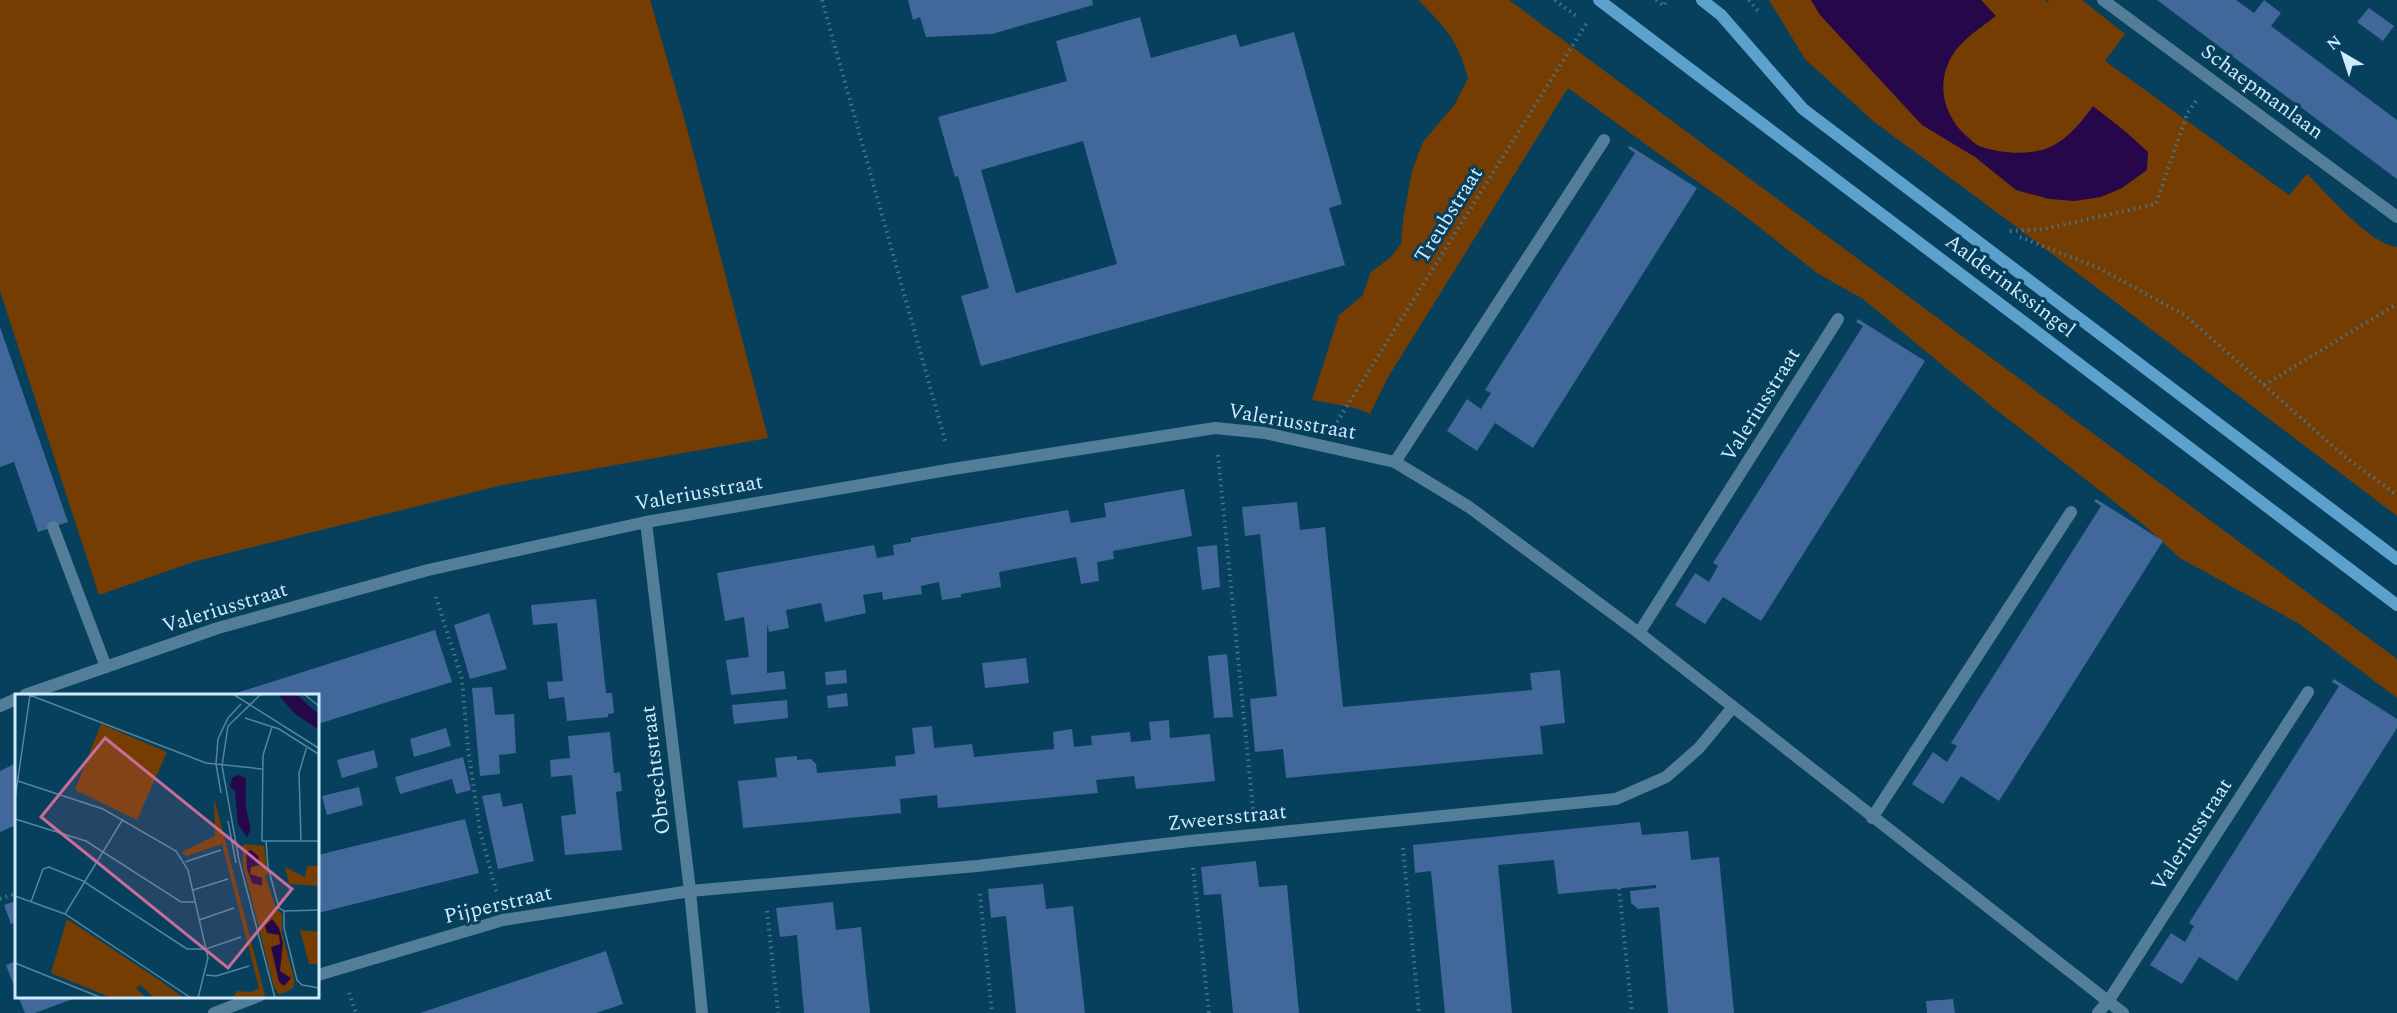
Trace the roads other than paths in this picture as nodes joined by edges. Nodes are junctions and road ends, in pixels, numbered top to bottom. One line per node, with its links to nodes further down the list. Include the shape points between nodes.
1 (1702, 0): 11 (main road, Aalderinkssingel, via 1721,15 1803,109)
2 (2103, 0): 5 (street, Schaepmanlaan)
3 (1600, 1): 12 (main road, Aalderinkssingel)
4 (1604, 140): 7 (street)
5 (2397, 217)
6 (1838, 319): 13 (street, Valeriusstraat)
7 (1395, 462): 9 (street, Valeriusstraat, via 1265,433 1215,428); 13 (street, Valeriusstraat, via 1468,507)
8 (2071, 512): 20 (street)
9 (646, 522): 14 (street, Valeriusstraat, via 428,570 218,628); 21 (street, Obrechtstraat)
10 (53, 527): 14 (street)
11 (2397, 559)
12 (2397, 604)
13 (1639, 633): 19 (street, Valeriusstraat)
14 (106, 667): 16 (street, Valeriusstraat)
15 (2308, 692): 24 (street, Valeriusstraat)
16 (29, 694)
17 (15, 699): 18 (street)
18 (0, 706)
19 (1733, 707): 20 (street, Valeriusstraat); 21 (street, Zweersstraat, via 1699,748 1666,777 1616,799 977,866)
20 (1872, 818): 24 (street, Valeriusstraat)
21 (690, 891): 22 (street, Pijperstraat, via 503,920); 26 (street, Obrechtstraat)
22 (320, 974)
23 (254, 998): 25 (street)
24 (2109, 1000): 27 (street); 28 (street, Valeriusstraat)
25 (214, 1013)
26 (702, 1013)
27 (2098, 1013)
28 (2123, 1013)

